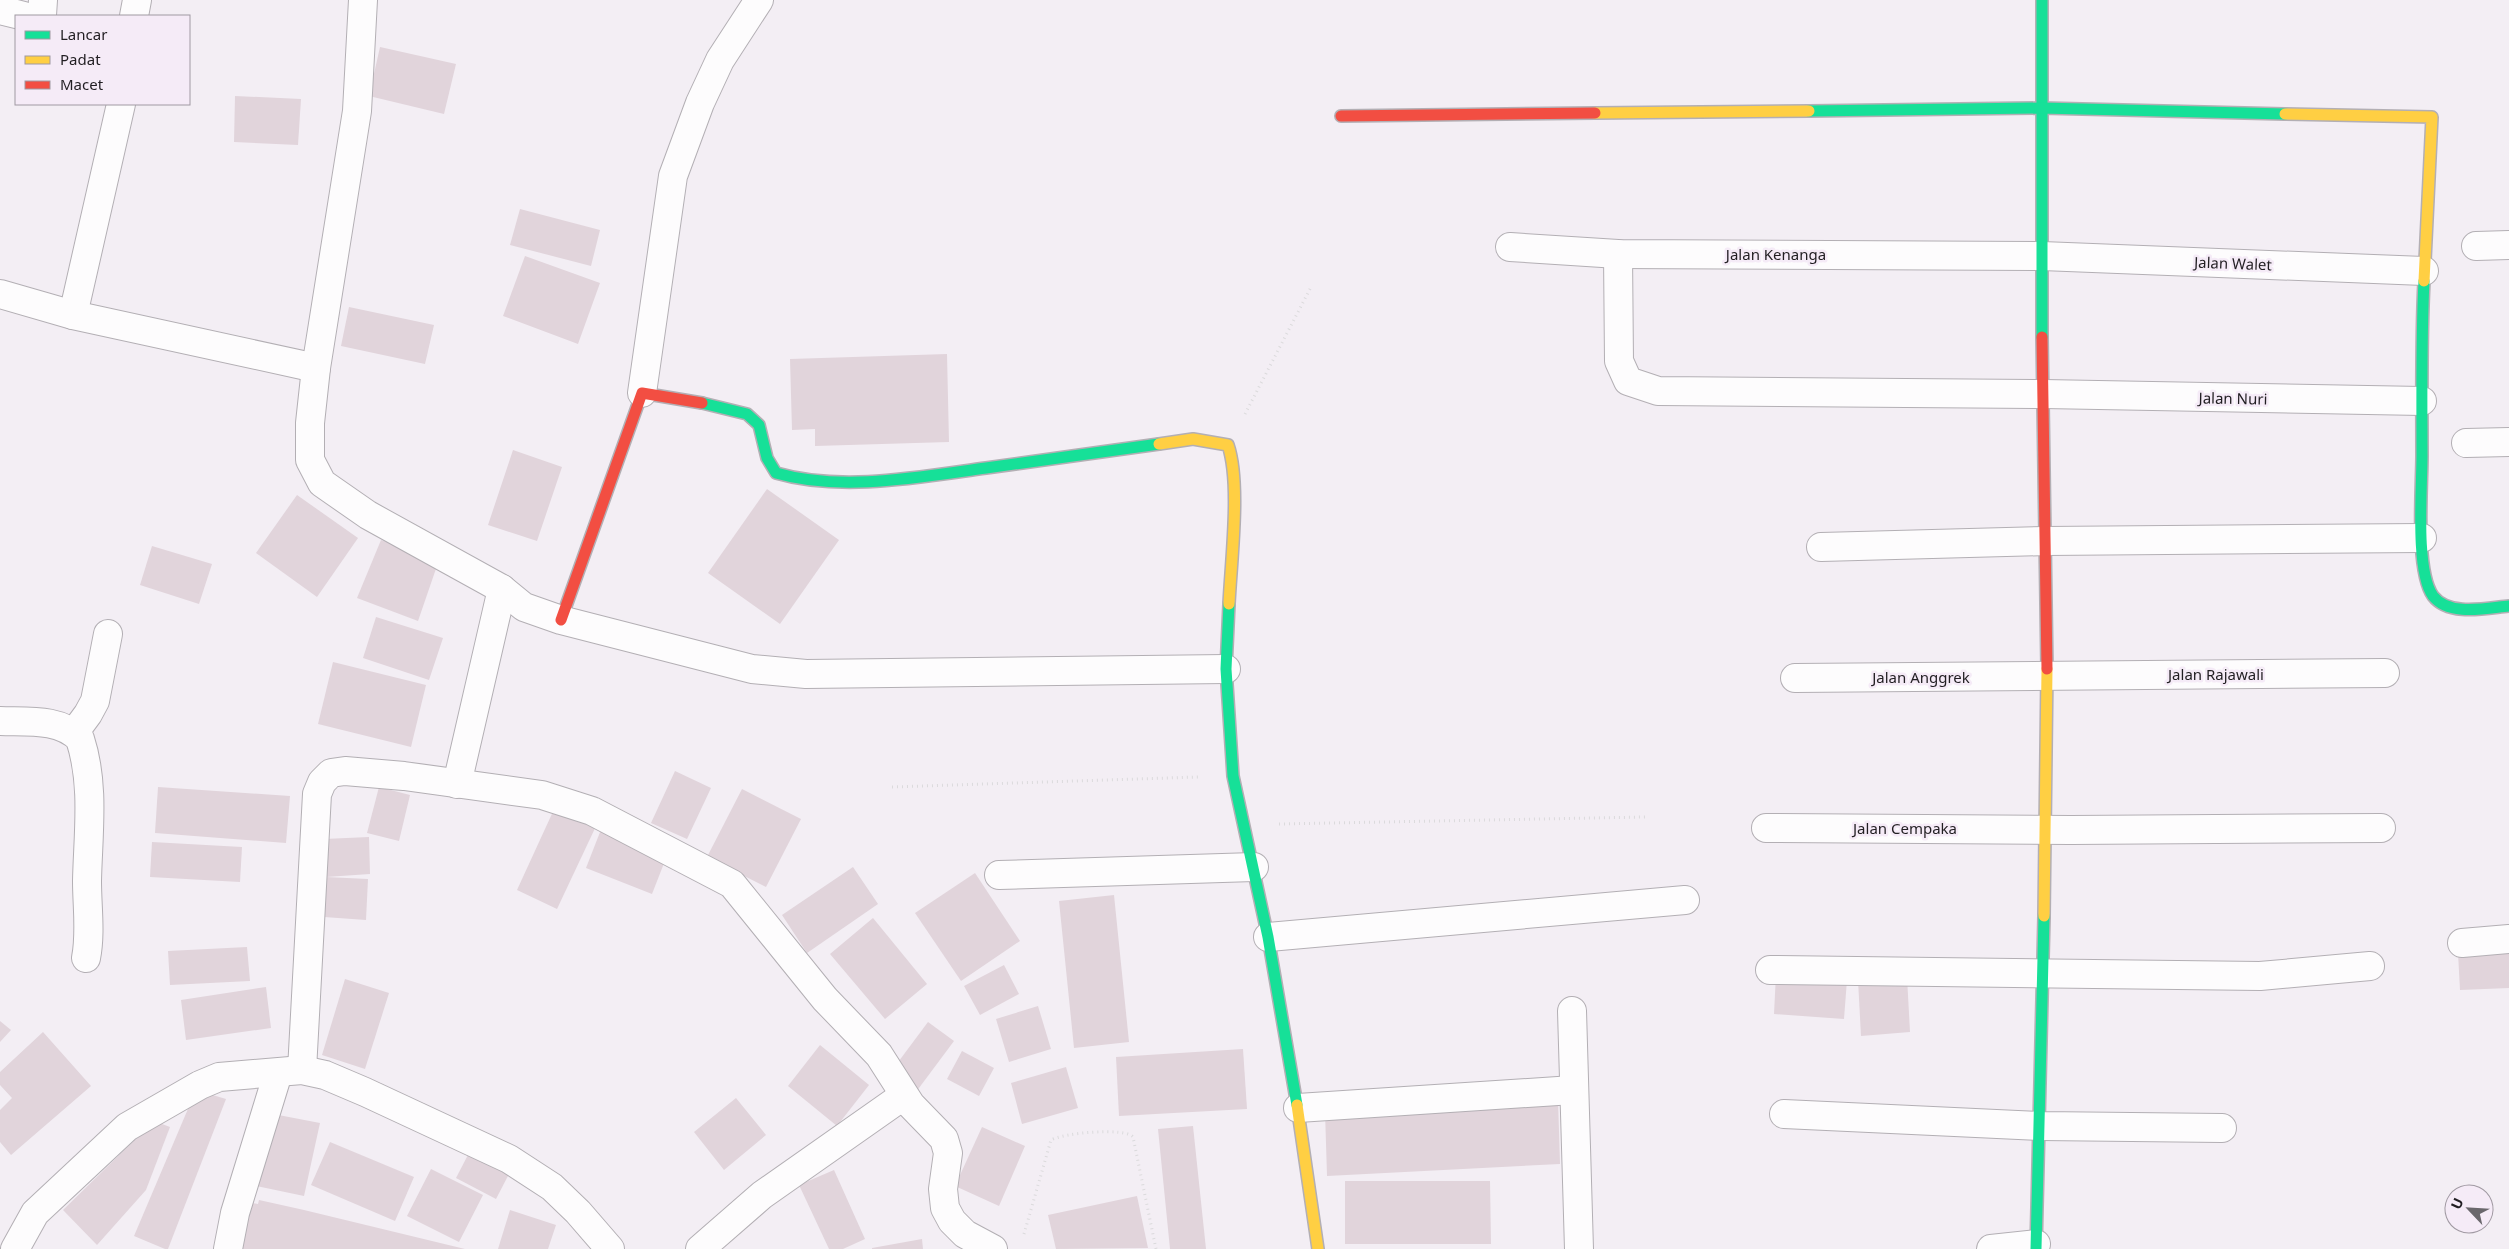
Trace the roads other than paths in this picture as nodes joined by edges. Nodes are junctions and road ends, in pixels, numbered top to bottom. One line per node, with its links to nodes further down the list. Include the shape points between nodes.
1 (43, 0): 8 (street)
2 (137, 0): 9 (street)
3 (363, 0): 21 (street, via 357,111)
4 (758, 0): 22 (street, via 720,60 673,176)
5 (2042, 0): 11 (street)
6 (0, 10): 7 (street)
7 (20, 15)
8 (42, 15)
9 (134, 15)
10 (120, 105): 20 (street)
11 (2042, 108): 12 (street); 17 (street); 18 (street, via 2432,117)
12 (1341, 116)
13 (2509, 245): 14 (street)
14 (2476, 246)
15 (1510, 247): 16 (street, Jalan Kenanga)
16 (1618, 254): 17 (street, Jalan Kenanga); 23 (street, Jalan Nuri, via 1620,361 1628,381 1658,391)
17 (2042, 256): 18 (street, Jalan Walet); 23 (street)
18 (2424, 271): 24 (street)
19 (0, 294): 20 (street)
20 (73, 315): 21 (street)
21 (316, 368): 30 (street, via 310,460 322,483 368,515)
22 (642, 393): 32 (street); 34 (street, via 723,406 747,414 759,424 767,458 776,473 797,480 908,479 1193,439 1228,445 1233,460 1234,490)
23 (2044, 394): 24 (street, Jalan Nuri); 28 (street)
24 (2422, 401): 27 (street)
25 (2509, 442): 26 (street)
26 (2466, 443)
27 (2422, 538): 28 (street); 31 (street, via 2426,577 2432,594 2441,604 2458,608)
28 (2046, 540): 29 (street); 36 (street)
29 (1821, 547)
30 (502, 589): 32 (street, via 524,607); 40 (street)
31 (2509, 606)
32 (561, 620): 34 (street, via 752,669 806,674)
33 (108, 634): 39 (street, via 95,701)
34 (1226, 669): 44 (street, via 1233,776)
35 (2385, 673): 36 (street, Jalan Rajawali)
36 (2047, 675): 37 (street, Jalan Anggrek); 42 (street)
37 (1794, 678)
38 (0, 721): 39 (street, via 39,722 64,727)
39 (74, 733): 50 (street, via 83,749 88,785 89,943)
40 (457, 784): 55 (street, via 345,771 331,773 322,782 317,794); 57 (street, via 542,794 592,811 732,884 825,999 879,1055)
41 (1766, 828): 42 (street, Jalan Cempaka)
42 (2044, 828): 43 (street, Jalan Cempaka); 53 (street)
43 (2381, 828)
44 (1254, 867): 45 (street); 47 (street)
45 (999, 875)
46 (1685, 900): 47 (street)
47 (1268, 937): 58 (street)
48 (2509, 940): 49 (street)
49 (2462, 943)
50 (86, 958)
51 (2370, 966): 53 (street, via 2260,976)
52 (1770, 970): 53 (street)
53 (2044, 972): 60 (street)
54 (1572, 1011): 56 (street)
55 (290, 1071): 63 (street, via 219,1077 127,1127 35,1213); 64 (street, via 235,1213); 65 (street, via 324,1075 509,1159 552,1187)
56 (1573, 1090): 58 (street); 69 (street)
57 (903, 1096): 66 (street, via 762,1195); 67 (street, via 947,1144 943,1189 945,1208 952,1221 965,1234)
58 (1298, 1108): 68 (street)
59 (1784, 1114): 60 (street)
60 (2041, 1126): 61 (street); 62 (street)
61 (2222, 1128)
62 (2036, 1246): 70 (street)
63 (15, 1249)
64 (228, 1249)
65 (610, 1249)
66 (700, 1249)
67 (993, 1249)
68 (1318, 1249)
69 (1579, 1249)
70 (1991, 1249)

